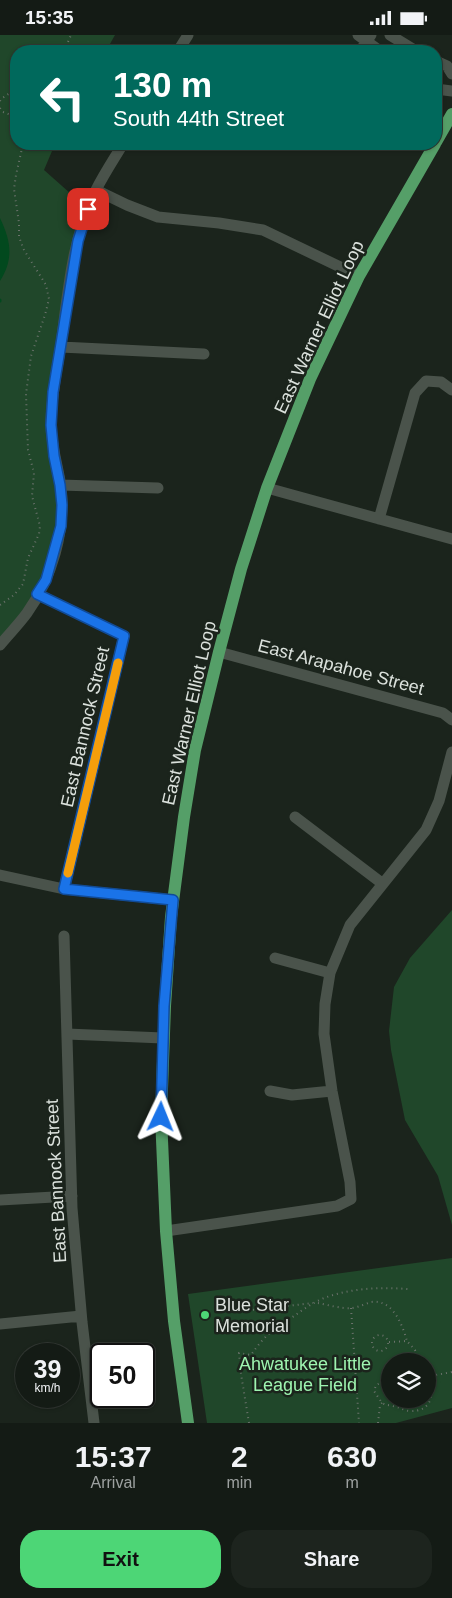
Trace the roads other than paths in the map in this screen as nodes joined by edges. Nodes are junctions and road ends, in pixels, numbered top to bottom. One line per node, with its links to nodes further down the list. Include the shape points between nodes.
1 (390, 35): 2 (street)
2 (406, 45)
3 (442, 64): 4 (street)
4 (452, 74)
5 (452, 114): 6 (main road, East Warner Elliot Loop)
6 (442, 132)
7 (120, 150): 9 (street)
8 (432, 150): 10 (main road, East Warner Elliot Loop)
9 (96, 190): 10 (street, via 158,217 263,231); 11 (street, via 78,241)
10 (359, 276): 15 (main road, East Warner Elliot Loop, via 310,379)
11 (61, 347): 12 (street); 14 (street, via 51,425)
12 (204, 354)
13 (452, 390): 17 (street, via 440,382 426,381 415,393)
14 (60, 485): 16 (street); 19 (street, via 61,526 46,580)
15 (267, 487): 17 (street); 21 (main road, East Warner Elliot Loop)
16 (158, 488)
17 (378, 519): 18 (street)
18 (452, 539)
19 (37, 594): 20 (street, via 27,613); 27 (street, East Bannock Street, via 124,636)
20 (0, 645)
21 (219, 652): 22 (street, East Arapahoe Street, via 443,713); 28 (main road, East Warner Elliot Loop, via 195,750)
22 (452, 720)
23 (452, 753): 26 (street, via 439,801 426,830)
24 (295, 817): 26 (street)
25 (0, 875): 27 (street)
26 (383, 884): 31 (street, via 350,925)
27 (64, 889): 28 (street)
28 (173, 900): 33 (main road, East Warner Elliot Loop)
29 (64, 936): 32 (street, East Bannock Street)
30 (275, 958): 31 (street)
31 (330, 973): 35 (street, via 324,1034)
32 (67, 1034): 33 (street); 36 (street, East Bannock Street)
33 (163, 1038): 38 (main road, East Warner Elliot Loop, via 161,1117)
34 (270, 1091): 35 (street, via 292,1095)
35 (332, 1091): 38 (street, via 351,1199 337,1206)
36 (72, 1196): 37 (street); 39 (street, East Bannock Street)
37 (0, 1201)
38 (166, 1231): 42 (main road, East Warner Elliot Loop)
39 (81, 1316): 40 (street); 41 (street, East Bannock Street)
40 (0, 1324)
41 (94, 1423)
42 (187, 1423)

